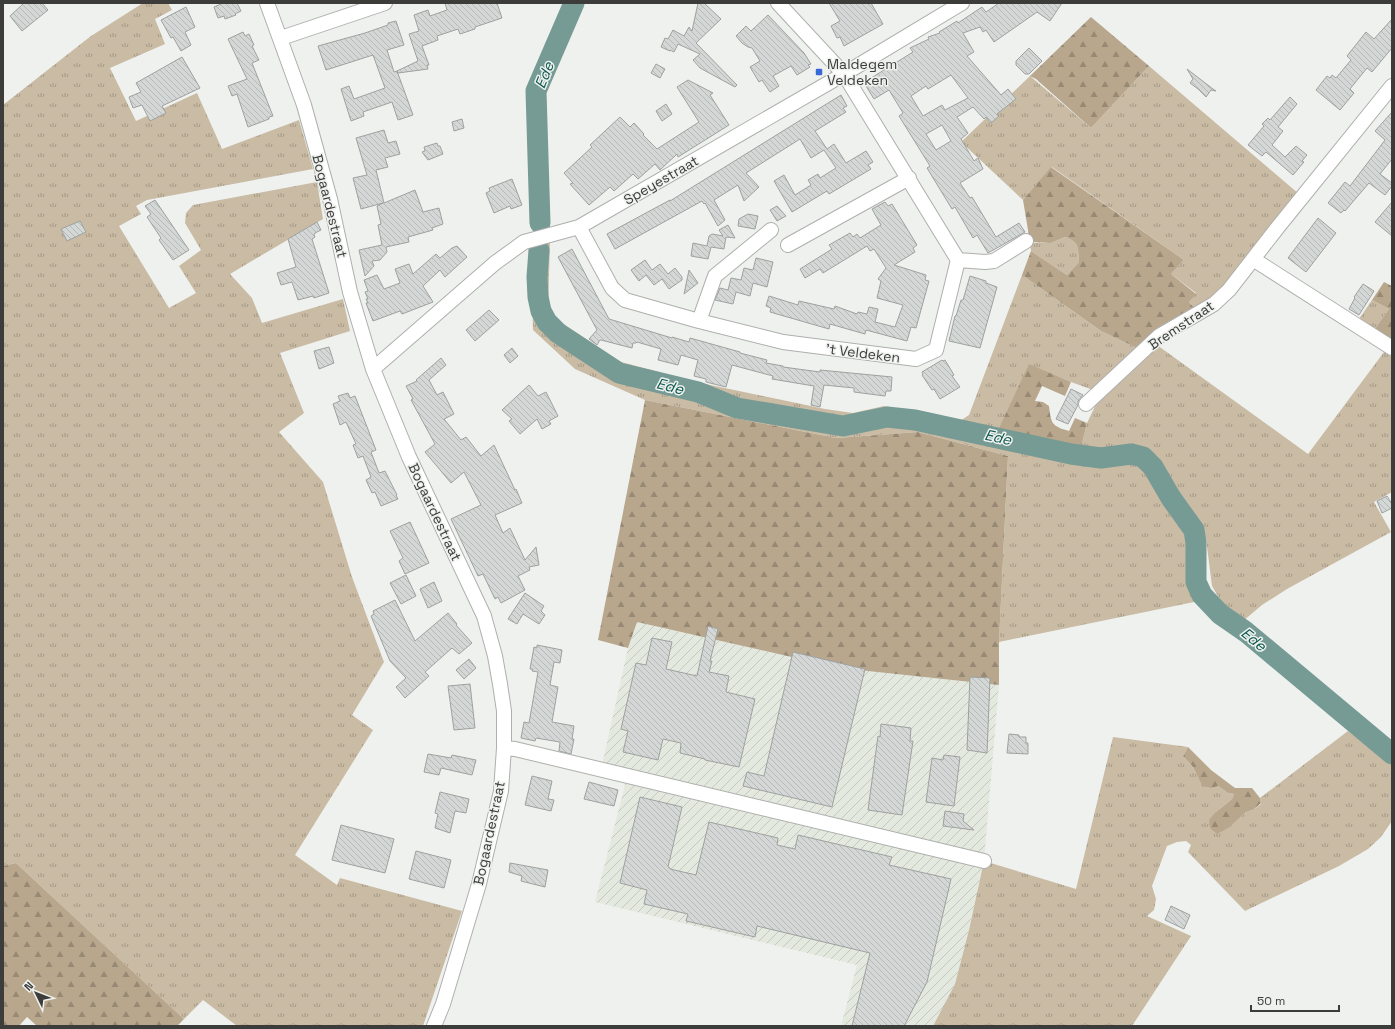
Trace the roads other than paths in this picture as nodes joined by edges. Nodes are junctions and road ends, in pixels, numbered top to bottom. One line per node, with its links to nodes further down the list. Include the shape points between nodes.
1 (268, 3): 5 (street, Bogaardestraat)
2 (385, 3): 5 (street)
3 (778, 3): 6 (street)
4 (962, 3): 6 (street, Speyestraat)
5 (281, 38): 17 (street, Bogaardestraat, via 304,105 350,292)
6 (844, 74): 8 (street); 9 (street, Speyestraat)
7 (1392, 86): 13 (street, Bremstraat)
8 (909, 178): 12 (street); 14 (street)
9 (579, 227): 15 (street, 't Veldeken, via 612,288 625,300); 17 (street, Speyestraat, via 524,242 495,263)
10 (771, 230): 15 (street, via 715,276)
11 (1026, 241): 14 (street, via 994,261)
12 (788, 245)
13 (1253, 258): 16 (street); 18 (street, Bremstraat, via 1229,290 1214,304 1159,336)
14 (958, 260): 15 (street, 't Veldeken, via 936,350 916,359 783,342)
15 (699, 320)
16 (1392, 348)
17 (373, 369): 19 (street, Bogaardestraat, via 409,457 484,616 495,656 504,711)
18 (1086, 404)
19 (504, 748): 20 (street); 21 (street, Bogaardestraat, via 501,791 479,884)
20 (984, 861)
21 (434, 1026)

